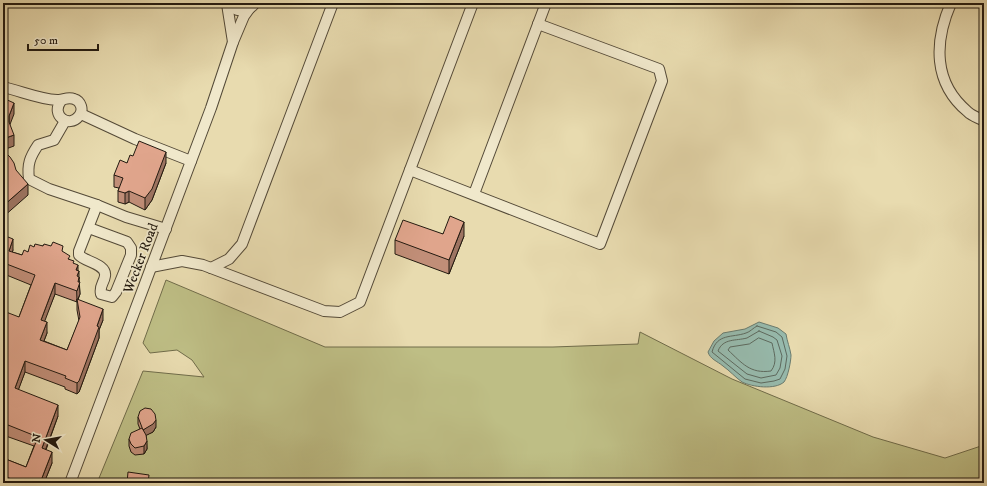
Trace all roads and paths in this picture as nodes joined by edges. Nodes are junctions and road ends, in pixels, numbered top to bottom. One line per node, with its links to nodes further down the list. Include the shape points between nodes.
1 (333, 3): 21 (street, via 242,244 229,259)
2 (473, 3): 15 (street)
3 (546, 3): 7 (street)
4 (951, 3): 13 (street, via 941,37 939,62 944,82 953,98 969,113)
5 (227, 4): 6 (street, Wecker Road, via 243,11); 8 (street, Wecker Road)
6 (252, 6): 8 (street, Wecker Road, via 244,16)
7 (538, 24): 16 (street); 16 (street, via 659,69 662,81 600,244)
8 (233, 42): 14 (street, Wecker Road)
9 (3, 87): 10 (street)
10 (61, 101): 11 (street, via 68,98 76,99 81,106); 12 (street, via 58,112)
11 (81, 114): 12 (street, via 76,119); 14 (street)
12 (65, 121): 17 (street, via 54,140 38,145 28,168 29,179 49,189)
13 (984, 121)
14 (191, 162): 19 (street, Wecker Road)
15 (410, 170): 16 (street); 21 (street, via 360,302 340,312 324,311)
16 (474, 194)
17 (97, 205): 18 (street); 19 (street)
18 (89, 228): 18 (street, via 127,242 131,248 112,297 101,294 104,271 100,266 82,259 79,255)
19 (166, 229): 20 (street, Wecker Road)
20 (151, 267): 21 (street, via 182,261); 22 (street, Wecker Road)
21 (211, 268)
22 (70, 483)

